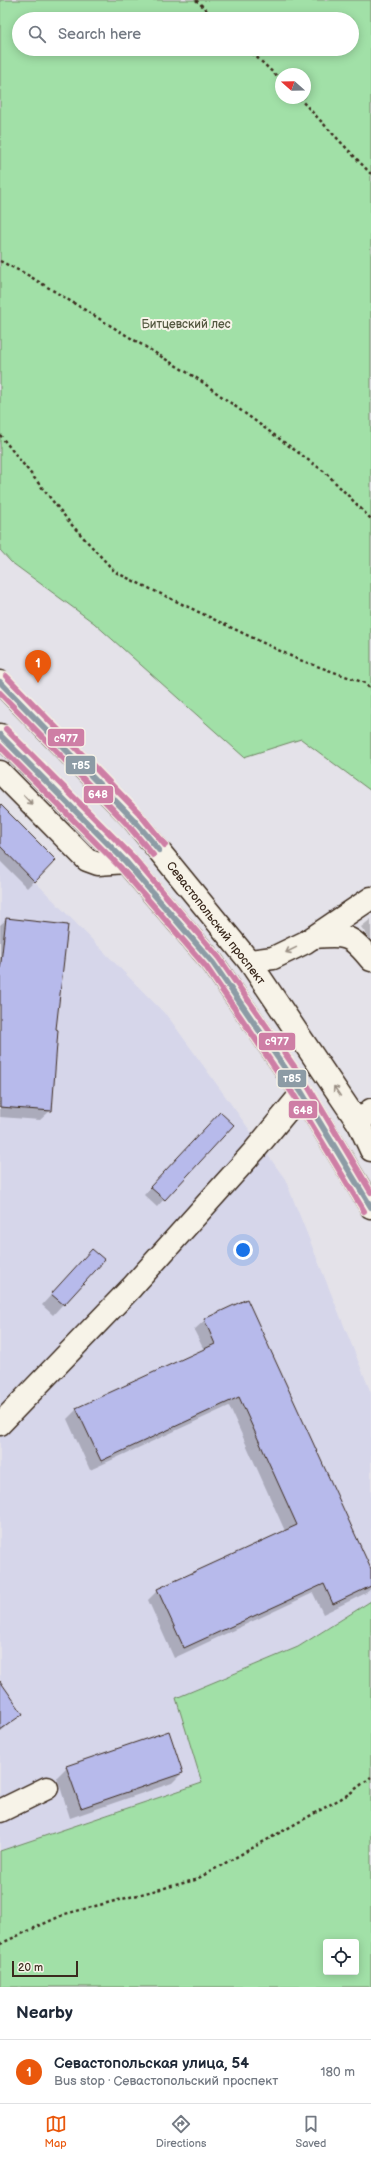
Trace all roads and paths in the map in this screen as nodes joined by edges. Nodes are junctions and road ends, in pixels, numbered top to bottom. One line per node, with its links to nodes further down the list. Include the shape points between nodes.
1 (196, 0): 2 (path)
2 (209, 12)
3 (255, 56): 4 (path)
4 (275, 74)
5 (305, 104): 6 (path)
6 (371, 174)
7 (0, 261): 9 (path, via 26,274 198,379 326,473)
8 (0, 435): 11 (path, via 71,524 115,572 297,660 365,683)
9 (371, 519)
10 (0, 682): 18 (main road, Севастопольский проспект, via 133,819)
11 (371, 690)
12 (0, 735): 14 (main road)
13 (0, 772): 14 (main road, one-way to 14, via 87,860 98,864)
14 (126, 862): 19 (main road, via 213,964)
15 (371, 898): 16 (main road)
16 (315, 937): 17 (main road, via 340,935 357,942); 18 (main road, one-way to 18, via 273,958)
17 (371, 960)
18 (249, 961): 20 (main road, Севастопольский проспект, one-way to 18)
19 (302, 1093): 22 (main road); 23 (main road, via 254,1151 132,1287)
20 (365, 1117): 21 (main road, Севастопольский проспект)
21 (371, 1150)
22 (371, 1207)
23 (0, 1424)
24 (371, 1777): 27 (path, via 349,1794 195,1880 65,1914)
25 (47, 1788): 26 (main road)
26 (0, 1811)
27 (0, 1944)

